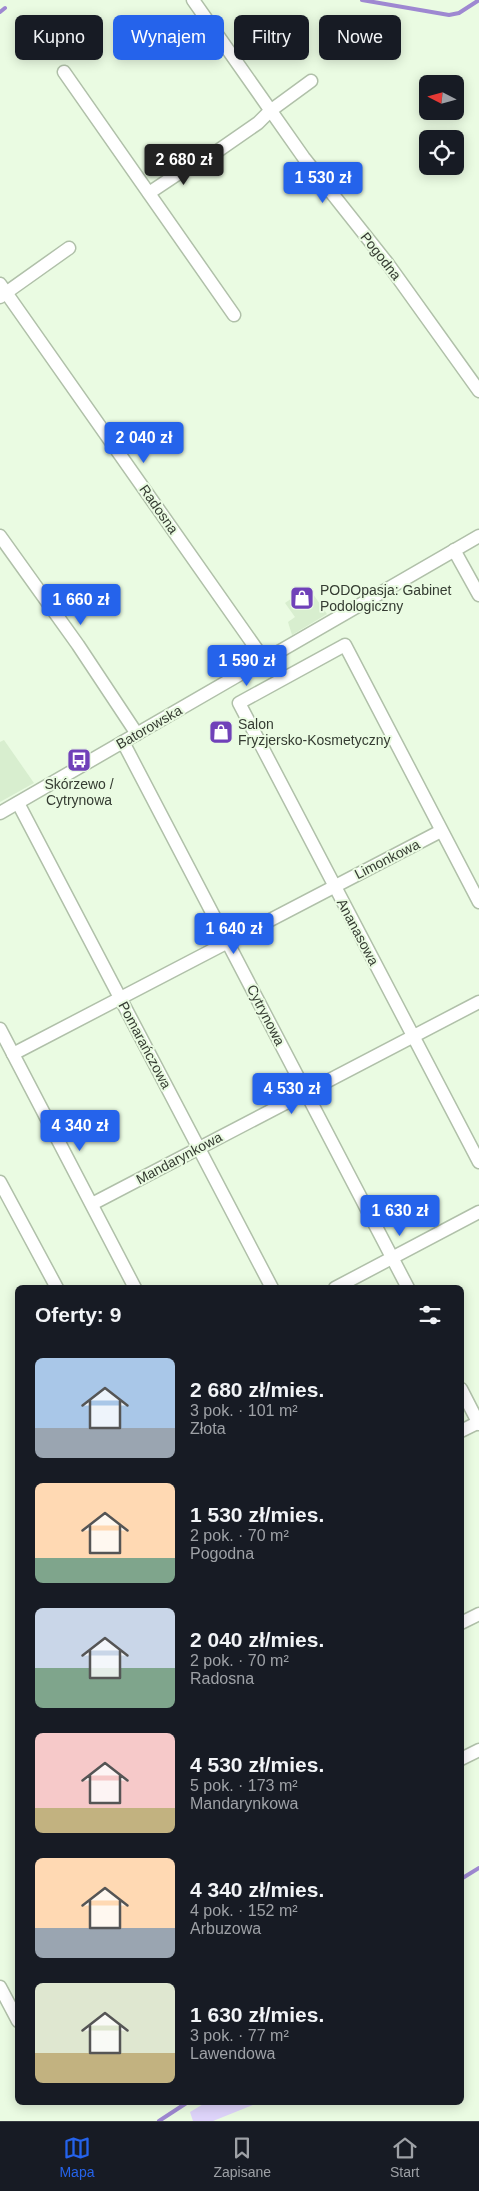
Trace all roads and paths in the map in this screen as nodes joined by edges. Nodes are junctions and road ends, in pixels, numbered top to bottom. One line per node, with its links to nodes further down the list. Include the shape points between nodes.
1 (193, 0): 4 (street, Pogodna)
2 (64, 72): 5 (street)
3 (311, 81): 4 (street)
4 (270, 111): 5 (street, via 209,157 197,161); 9 (street, Pogodna, via 388,264)
5 (149, 193): 8 (street)
6 (70, 248): 7 (street)
7 (2, 291): 14 (street, Radosna)
8 (234, 315)
9 (479, 391)
10 (0, 536): 15 (street)
11 (479, 536): 12 (street, Batorowska)
12 (454, 550): 13 (street); 14 (street, Batorowska)
13 (479, 595)
14 (265, 660): 15 (street, Batorowska)
15 (137, 734): 16 (street, Batorowska)
16 (123, 742): 17 (street, Batorowska); 22 (street, Cytrynowa)
17 (18, 803): 18 (street, Batorowska); 23 (street, Pomarańczowa)
18 (0, 813)
19 (441, 831): 20 (street, Limonkowa); 20 (street, Ananasowa, via 345,645 239,703); 21 (street)
20 (334, 887): 22 (street, Limonkowa); 26 (street, Ananasowa)
21 (479, 902)
22 (228, 943): 23 (street, Limonkowa); 28 (street, Cytrynowa)
23 (120, 998): 27 (street, Limonkowa); 29 (street, Pomarańczowa)
24 (479, 1002): 26 (street, Mandarynkowa)
25 (0, 1029): 27 (street)
26 (414, 1036): 28 (street, Mandarynkowa); 30 (street, Ananasowa)
27 (13, 1054): 32 (street)
28 (306, 1092): 29 (street, Mandarynkowa); 34 (street, Cytrynowa)
29 (199, 1147): 32 (street, Mandarynkowa); 37 (street, Pomarańczowa)
30 (479, 1162)
31 (0, 1182): 35 (street)
32 (92, 1204): 36 (street)
33 (479, 1212): 34 (street)
34 (392, 1258): 38 (street); 39 (street, Cytrynowa)
35 (55, 1285)
36 (133, 1285)
37 (270, 1285)
38 (341, 1285)
39 (406, 1285)
40 (464, 1396): 41 (street)
41 (479, 1423): 42 (street)
42 (464, 1430)
43 (479, 1614): 44 (street)
44 (464, 1622)
45 (479, 1750): 46 (street)
46 (464, 1758)
47 (0, 1987): 48 (street)
48 (15, 2015)

